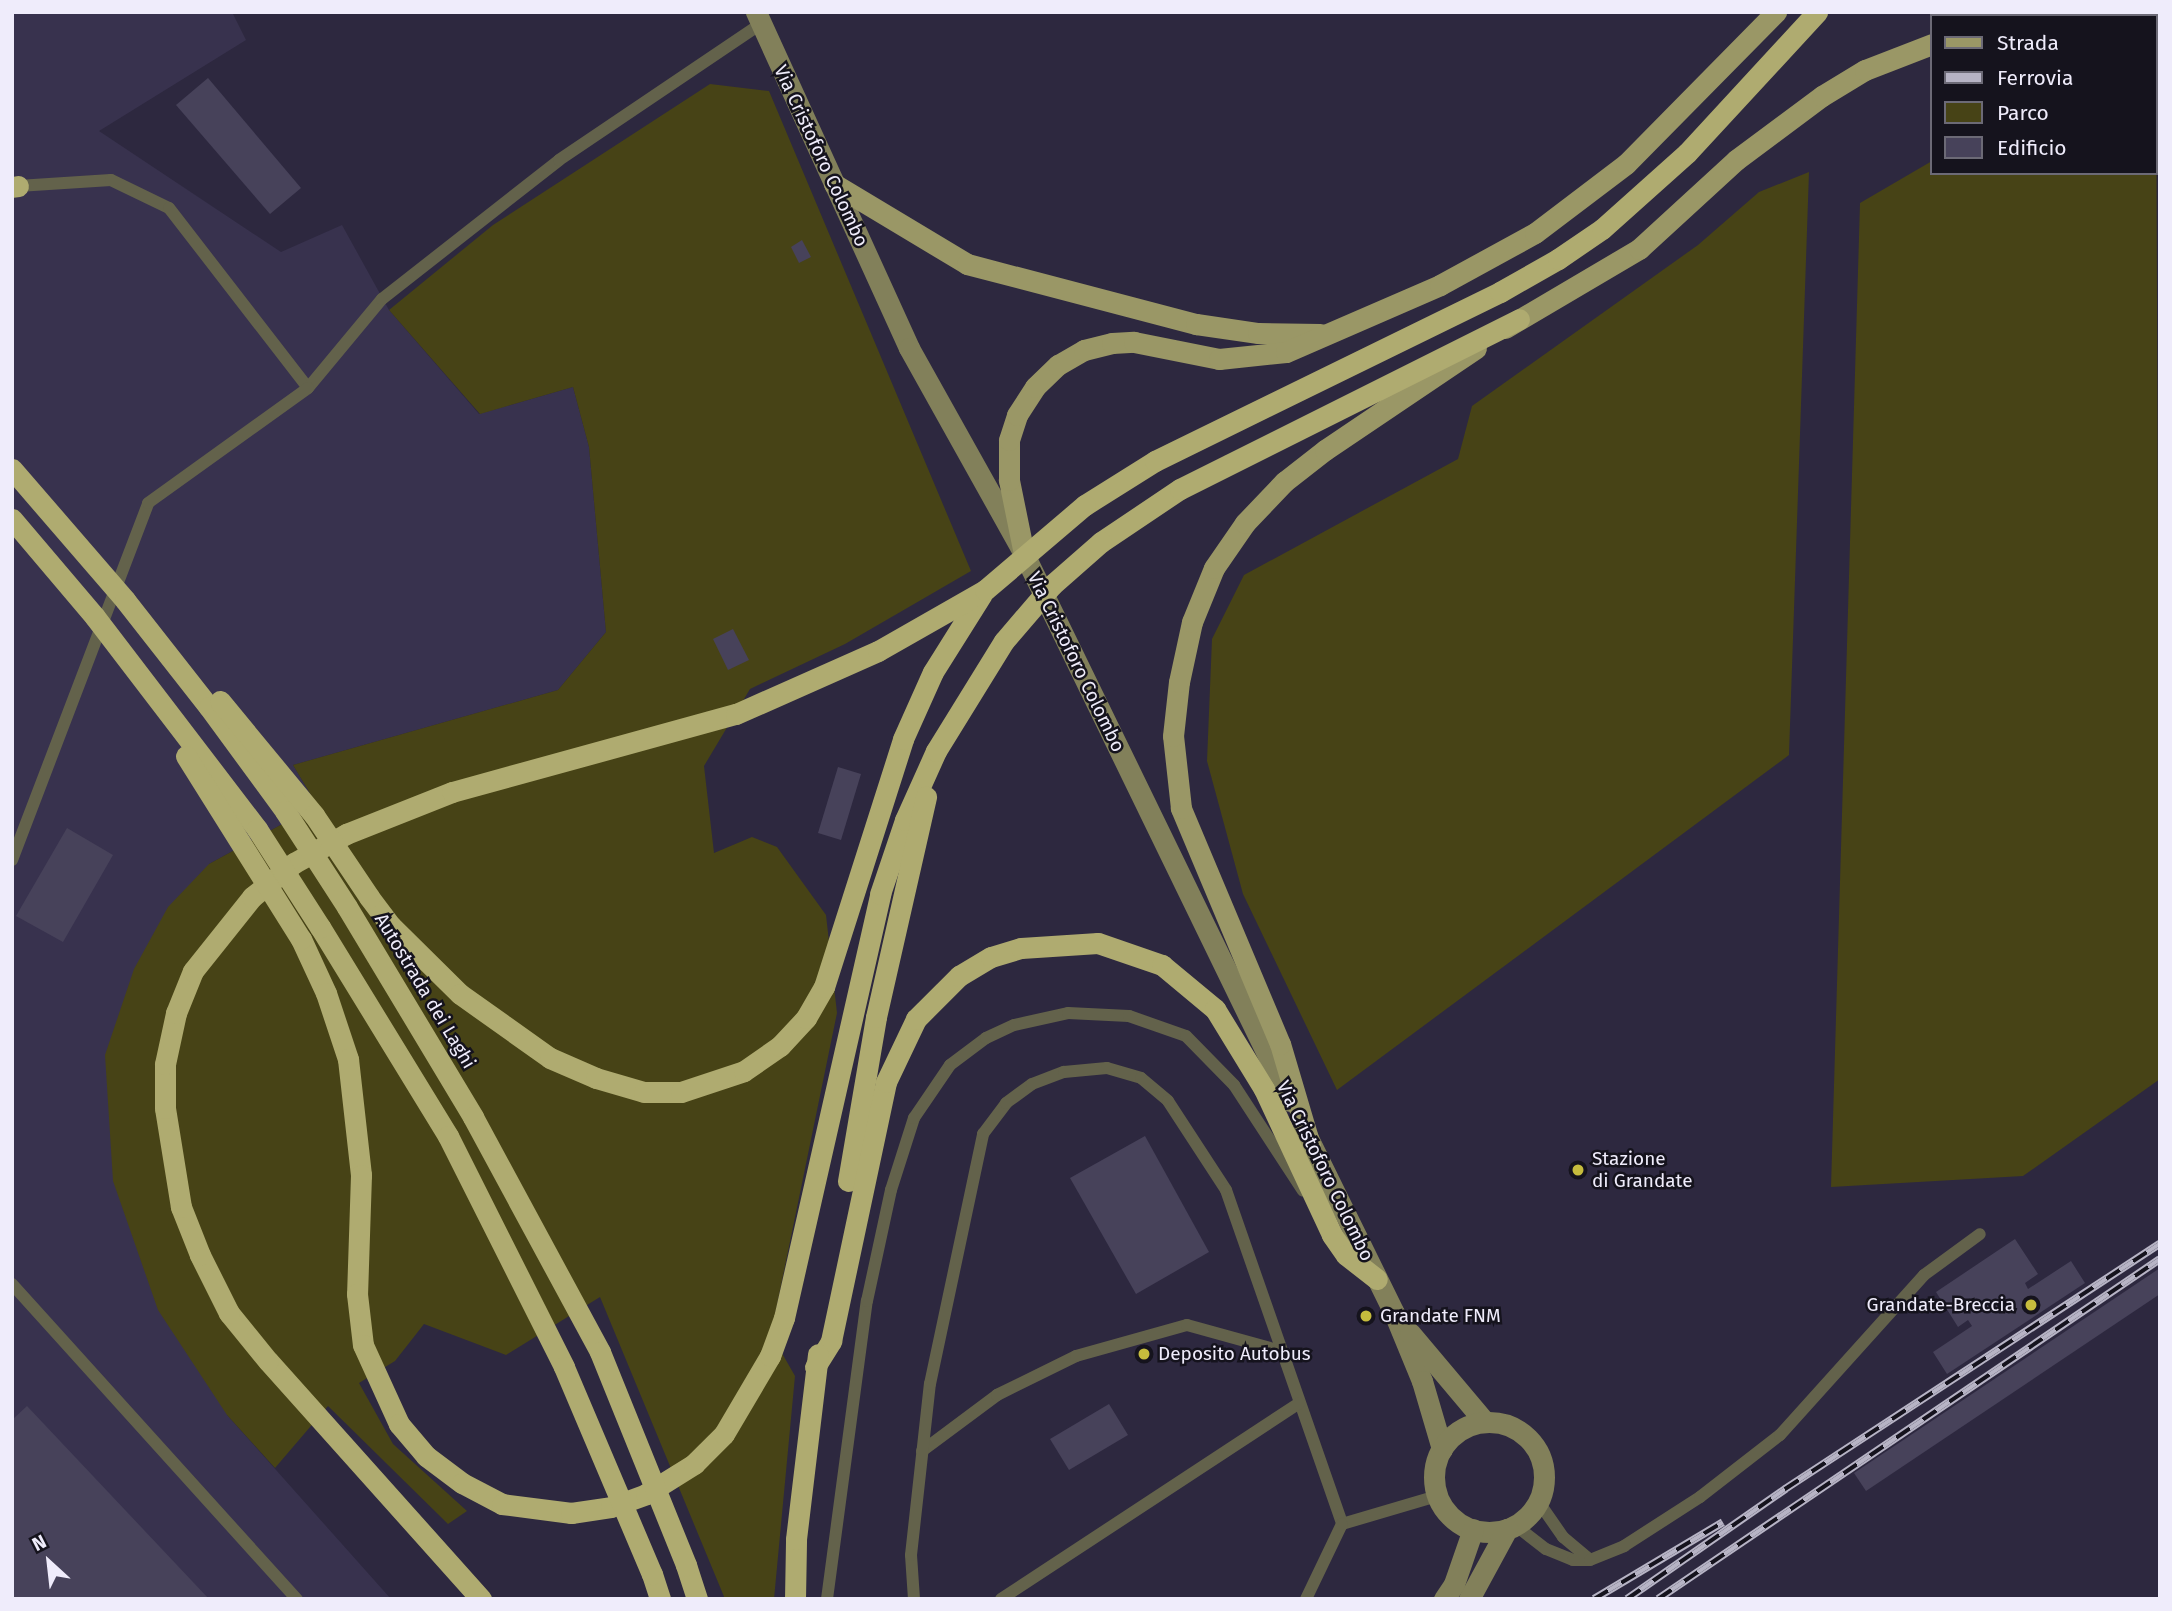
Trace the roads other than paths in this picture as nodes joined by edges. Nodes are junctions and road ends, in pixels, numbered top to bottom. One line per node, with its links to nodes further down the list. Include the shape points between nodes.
1 (1776, 12): 10 (main road, via 1626,164 1584,198 1535,233 1440,285)
2 (1817, 12): 15 (highway, bridge, via 1678,162 1602,229 1500,292 1155,461 1085,505)
3 (2092, 12): 4 (main road)
4 (2074, 14)
5 (758, 18): 7 (street, Via Cristoforo Colombo); 11 (lane, via 559,160 382,299)
6 (1930, 45): 9 (main road, via 1865,70 1822,96 1756,143 1639,249)
7 (834, 184): 10 (main road, via 967,264 1196,324 1258,333); 14 (street, Via Cristoforo Colombo, via 909,348)
8 (15, 186): 11 (lane, via 111,180 169,208)
9 (1519, 319): 18 (highway, bridge, via 1180,489 1101,542 1052,585 1004,641); 20 (main road, via 1284,482 1245,523 1214,568 1192,622 1173,736 1181,808 1280,1044)
10 (1332, 334): 14 (main road, via 1255,358 1193,357 1134,342 1112,343 1084,350 1058,365 1035,387 1017,415 1009,440 1009,480)
11 (307, 388): 19 (lane, via 148,503)
12 (12, 468): 16 (highway, Autostrada dei Laghi, bridge)
13 (12, 519): 17 (highway)
14 (1024, 554): 20 (street, Via Cristoforo Colombo)
15 (985, 590): 16 (highway, bridge, via 933,672 903,739 824,987 806,1018 779,1046 744,1070 681,1092 644,1092 550,1058 460,994 391,926 261,748); 39 (highway, via 878,651 736,714 452,792 346,834 294,863 252,897 193,971 176,1013 165,1064 165,1108 180,1207 200,1255 229,1313 260,1352)
16 (125, 600): 41 (highway, Autostrada dei Laghi, bridge, via 285,811 474,1117 600,1352)
17 (95, 617): 18 (highway, bridge, via 301,939 326,993 348,1059 361,1175 358,1294 363,1345 393,1413 426,1456 462,1483 502,1504 570,1513 611,1507 646,1494 694,1464 724,1434 770,1356 784,1318 865,950 905,820); 40 (highway, bridge, via 257,829 447,1136 564,1367)
18 (936, 751): 27 (highway, via 876,1017)
19 (12, 860)
20 (1310, 1145): 23 (street, Via Cristoforo Colombo)
21 (1980, 1234): 37 (lane, via 1924,1275 1780,1435 1700,1497 1624,1546)
22 (1332, 1235): 23 (highway, via 1346,1255); 27 (highway, via 1264,1089 1215,1009 1161,965 1098,943 1021,948 991,957 959,976 916,1019 886,1082 831,1341); 43 (lane, via 1234,1085 1186,1035 1129,1016 1068,1013 1014,1025 986,1038 950,1065 914,1118 891,1190 867,1301)
23 (1377, 1279): 25 (street, Via Cristoforo Colombo)
24 (12, 1284): 38 (lane)
25 (1394, 1313): 29 (street, Via Cristoforo Colombo); 30 (street, Via Cristoforo Colombo, via 1422,1381)
26 (1281, 1351): 28 (lane); 31 (lane, via 1187,1325 1076,1356 997,1395); 31 (lane, via 1226,1190 1168,1101 1141,1078 1107,1069 1064,1072 1032,1083 983,1134 930,1384)
27 (815, 1367): 42 (highway, via 796,1539)
28 (1299, 1403): 34 (lane); 45 (lane)
29 (1485, 1422): 30 (street, via 1460,1431); 33 (street, via 1516,1429 1538,1452 1544,1476)
30 (1442, 1448): 32 (street, via 1435,1464)
31 (922, 1451): 44 (lane, via 911,1555)
32 (1437, 1496): 34 (lane); 36 (street, via 1445,1511)
33 (1538, 1501): 35 (street); 37 (lane, via 1563,1538)
34 (1342, 1524): 46 (lane)
35 (1511, 1527): 36 (street); 37 (lane, via 1556,1555); 48 (street)
36 (1473, 1530): 47 (street)
37 (1590, 1560)
38 (297, 1599)
39 (481, 1599)
40 (660, 1599)
41 (697, 1599)
42 (795, 1599)
43 (827, 1599)
44 (914, 1599)
45 (1001, 1599)
46 (1306, 1599)
47 (1444, 1599)
48 (1469, 1599)

